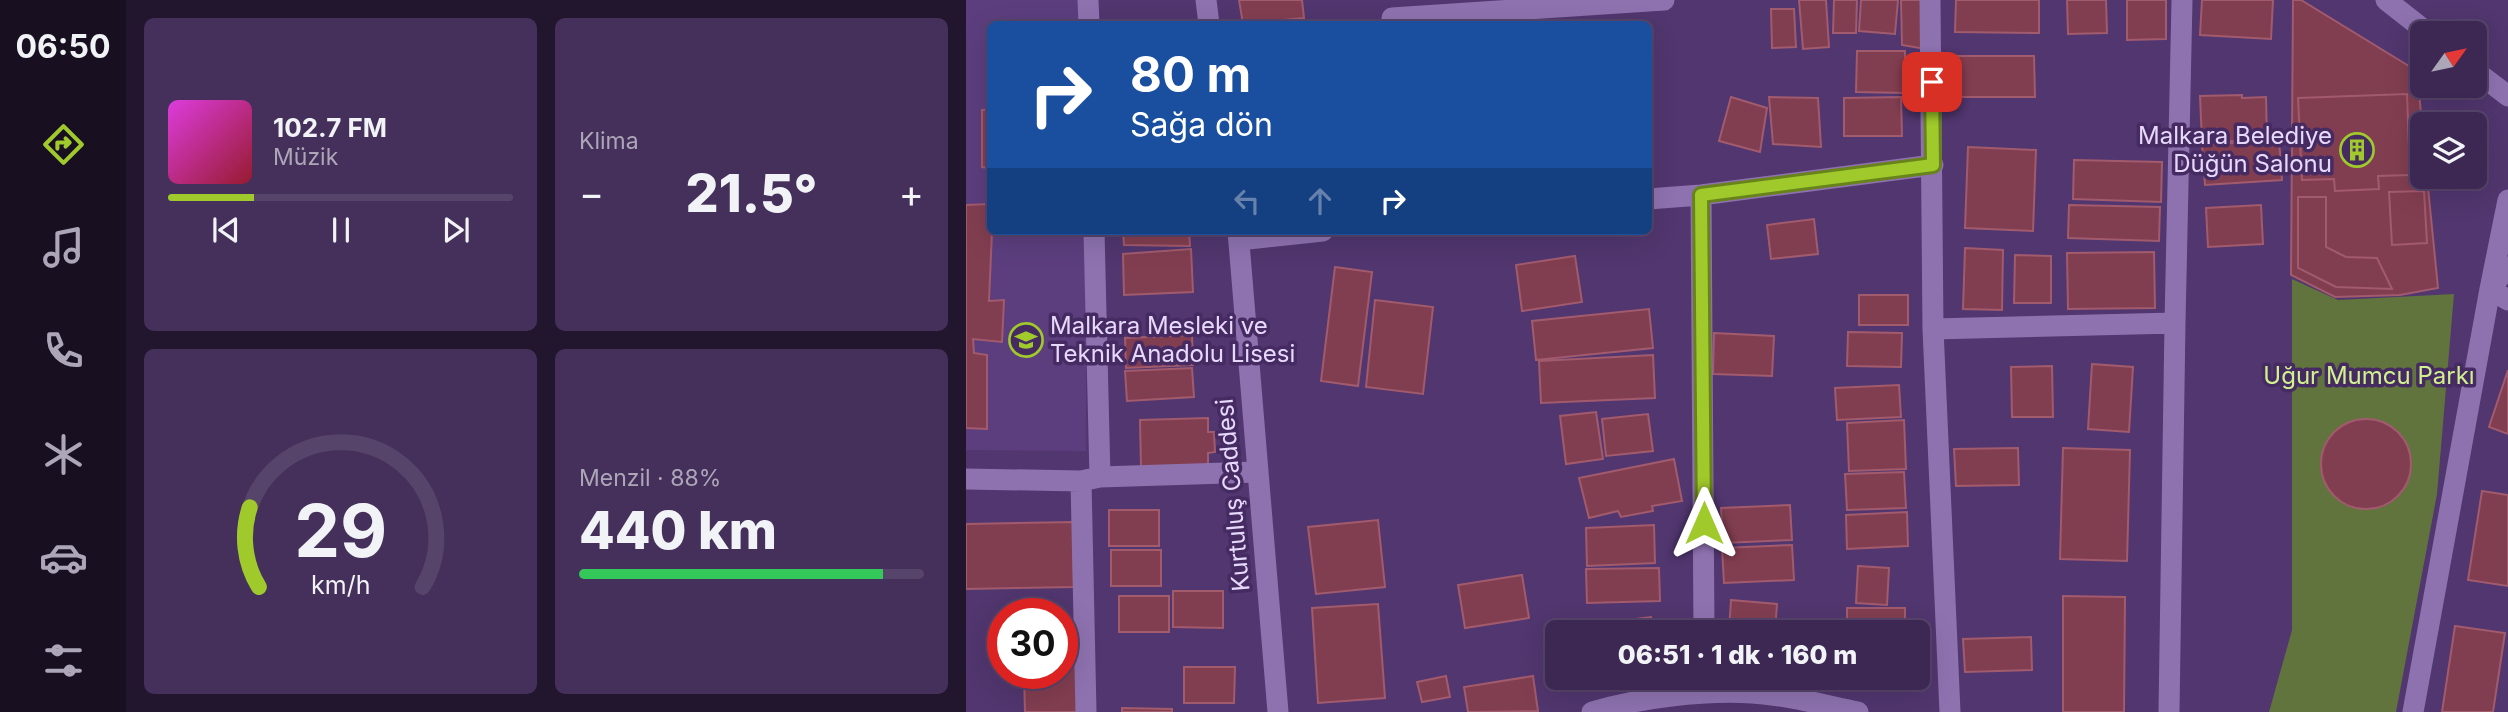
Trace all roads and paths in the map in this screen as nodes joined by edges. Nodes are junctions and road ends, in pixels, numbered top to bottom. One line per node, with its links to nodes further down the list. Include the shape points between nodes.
1 (1088, 0): 9 (street)
2 (1206, 0): 10 (street)
3 (1664, 0): 8 (street)
4 (1930, 0): 15 (street)
5 (2182, 0): 24 (street)
6 (2386, 0): 12 (street)
7 (1392, 18): 11 (street)
8 (1503, 18): 11 (street)
9 (1089, 21)
10 (1209, 21)
11 (1417, 21)
12 (2413, 21)
13 (2487, 80): 14 (street)
14 (2508, 96)
15 (1933, 165): 16 (street); 25 (street)
16 (1701, 195): 17 (street); 29 (street)
17 (1652, 199)
18 (2508, 200): 22 (street)
19 (1094, 235): 28 (street)
20 (1239, 235): 26 (street, Kurtuluş Caddesi)
21 (2508, 267): 22 (street)
22 (2490, 289): 23 (street); 39 (street)
23 (2508, 300)
24 (2175, 323): 25 (street); 38 (street)
25 (1933, 329): 37 (street)
26 (1256, 472): 28 (street); 34 (street, Kurtuluş Caddesi)
27 (966, 479): 28 (street)
28 (1091, 479): 33 (street)
29 (1704, 620)
30 (1683, 690): 35 (street)
31 (1735, 690): 32 (street)
32 (1807, 706): 36 (street)
33 (1086, 712)
34 (1278, 712)
35 (1592, 712)
36 (1858, 712)
37 (1950, 712)
38 (2169, 712)
39 (2413, 712)

